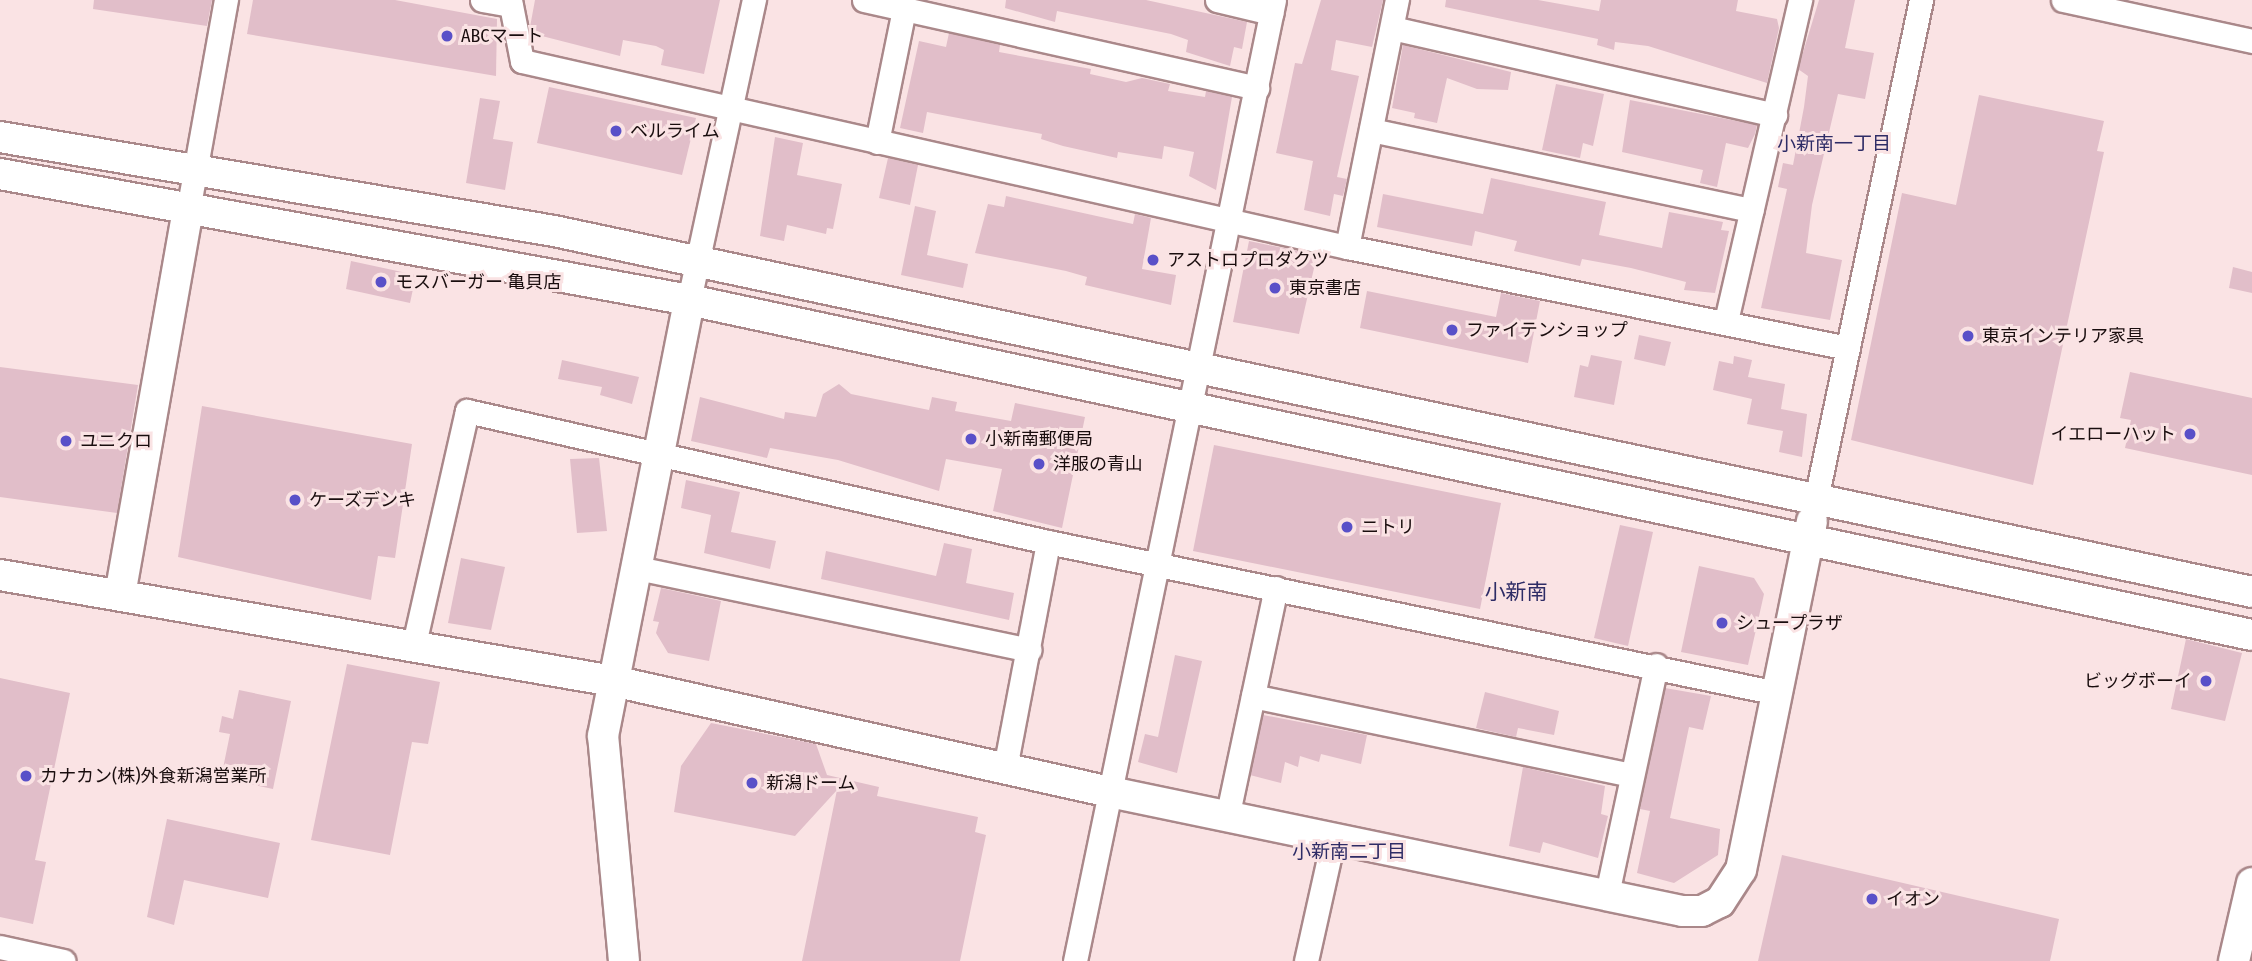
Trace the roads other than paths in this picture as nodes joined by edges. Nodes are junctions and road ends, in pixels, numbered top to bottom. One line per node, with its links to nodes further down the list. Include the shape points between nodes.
1 (226, 0): 21 (street)
2 (482, 0): 10 (street)
3 (754, 0): 16 (street)
4 (864, 0): 12 (street)
5 (1216, 0): 11 (street)
6 (1397, 0): 13 (street)
7 (1800, 0): 17 (street)
8 (1921, 0): 30 (street)
9 (2063, 0): 14 (street)
10 (510, 2): 16 (street, via 522,61)
11 (1272, 6): 15 (street)
12 (904, 9): 15 (street); 20 (street)
13 (1392, 28): 17 (street); 18 (street)
14 (2252, 41)
15 (1256, 88): 25 (street)
16 (730, 107): 20 (street); 27 (street)
17 (1775, 116): 24 (street)
18 (1371, 130): 24 (street); 26 (street)
19 (0, 137): 21 (street)
20 (877, 142): 25 (street)
21 (196, 169): 23 (street); 27 (street)
22 (0, 174): 23 (street)
23 (189, 205): 28 (street); 42 (street)
24 (1752, 210): 29 (street)
25 (1230, 219): 26 (street); 31 (street)
26 (1347, 247): 29 (street)
27 (695, 262): 28 (street); 31 (street)
28 (689, 300): 32 (street); 33 (street)
29 (1726, 321): 30 (street)
30 (1848, 348): 34 (street)
31 (1200, 369): 32 (street); 34 (street)
32 (1192, 407): 35 (street); 37 (street)
33 (656, 452): 36 (street); 38 (street); 44 (street, via 467,411)
34 (1816, 499): 35 (street); 41 (street)
35 (1809, 540): 43 (street); 48 (street)
36 (1048, 542): 37 (street); 45 (street)
37 (1159, 563): 40 (street); 52 (street)
38 (633, 567): 45 (street); 47 (street)
39 (0, 575): 42 (street)
40 (1276, 588): 46 (street); 49 (street)
41 (2252, 592)
42 (120, 595): 44 (street)
43 (2252, 635)
44 (414, 644): 47 (street)
45 (1030, 650): 50 (street)
46 (1656, 664): 48 (street); 51 (street)
47 (613, 681): 50 (street); 59 (street, via 603,736)
48 (1777, 693): 56 (street, via 1741,870 1731,888 1702,911)
49 (1253, 696): 51 (street); 53 (street)
50 (1006, 768): 52 (street)
51 (1631, 775): 56 (street)
52 (1110, 792): 53 (street); 60 (street)
53 (1228, 813): 54 (street)
54 (1334, 836): 56 (street); 61 (street)
55 (2252, 883): 62 (street)
56 (1607, 894)
57 (0, 947): 58 (street)
58 (63, 961)
59 (624, 961)
60 (1075, 961)
61 (1306, 961)
62 (2235, 961)

